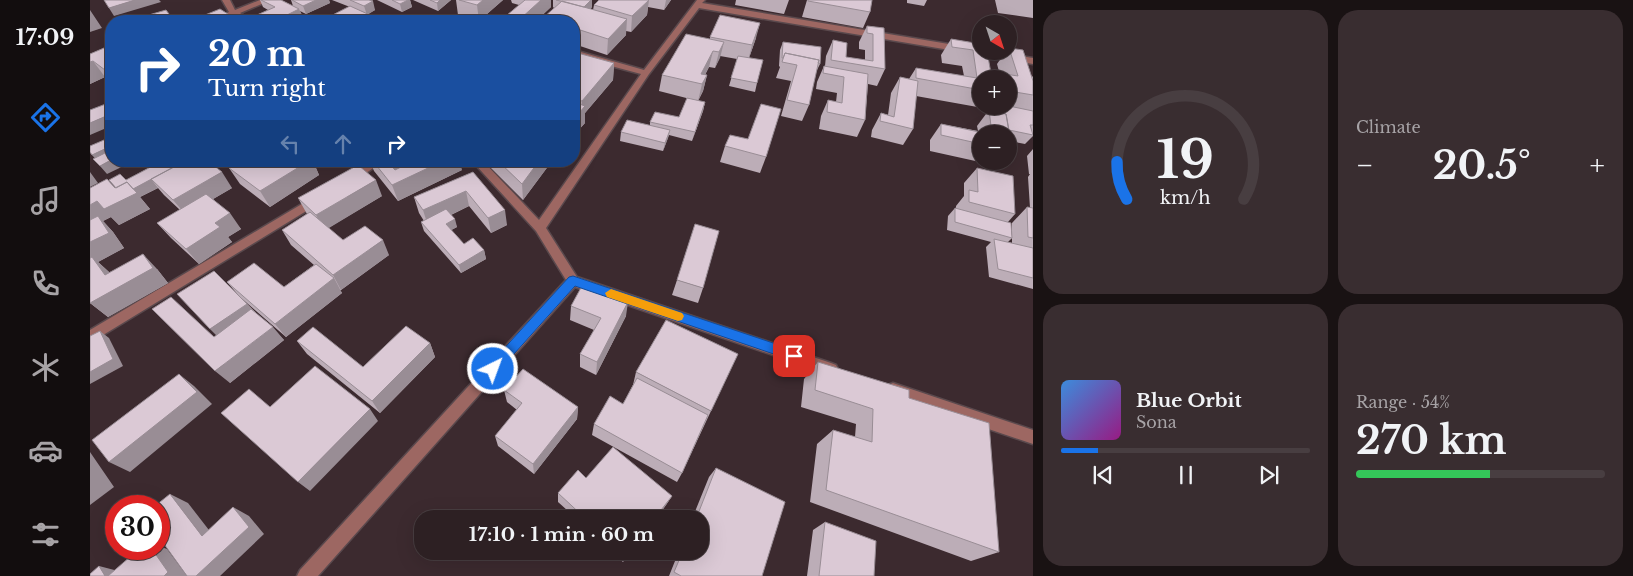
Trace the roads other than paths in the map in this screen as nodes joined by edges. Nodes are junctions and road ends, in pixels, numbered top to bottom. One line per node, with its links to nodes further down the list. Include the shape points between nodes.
1 (226, 0): 4 (street)
2 (267, 0): 4 (street)
3 (700, 2): 8 (street); 9 (street)
4 (233, 13): 5 (street); 6 (street)
5 (228, 15)
6 (237, 15)
7 (580, 56): 9 (street)
8 (1033, 61)
9 (646, 73): 14 (street)
10 (368, 167): 12 (street)
11 (483, 167): 14 (street)
12 (344, 182)
13 (328, 192): 16 (street)
14 (540, 228): 15 (street)
15 (573, 281): 17 (street); 20 (street)
16 (90, 337)
17 (845, 373)
18 (883, 386): 19 (street)
19 (1033, 437)
20 (306, 576)

